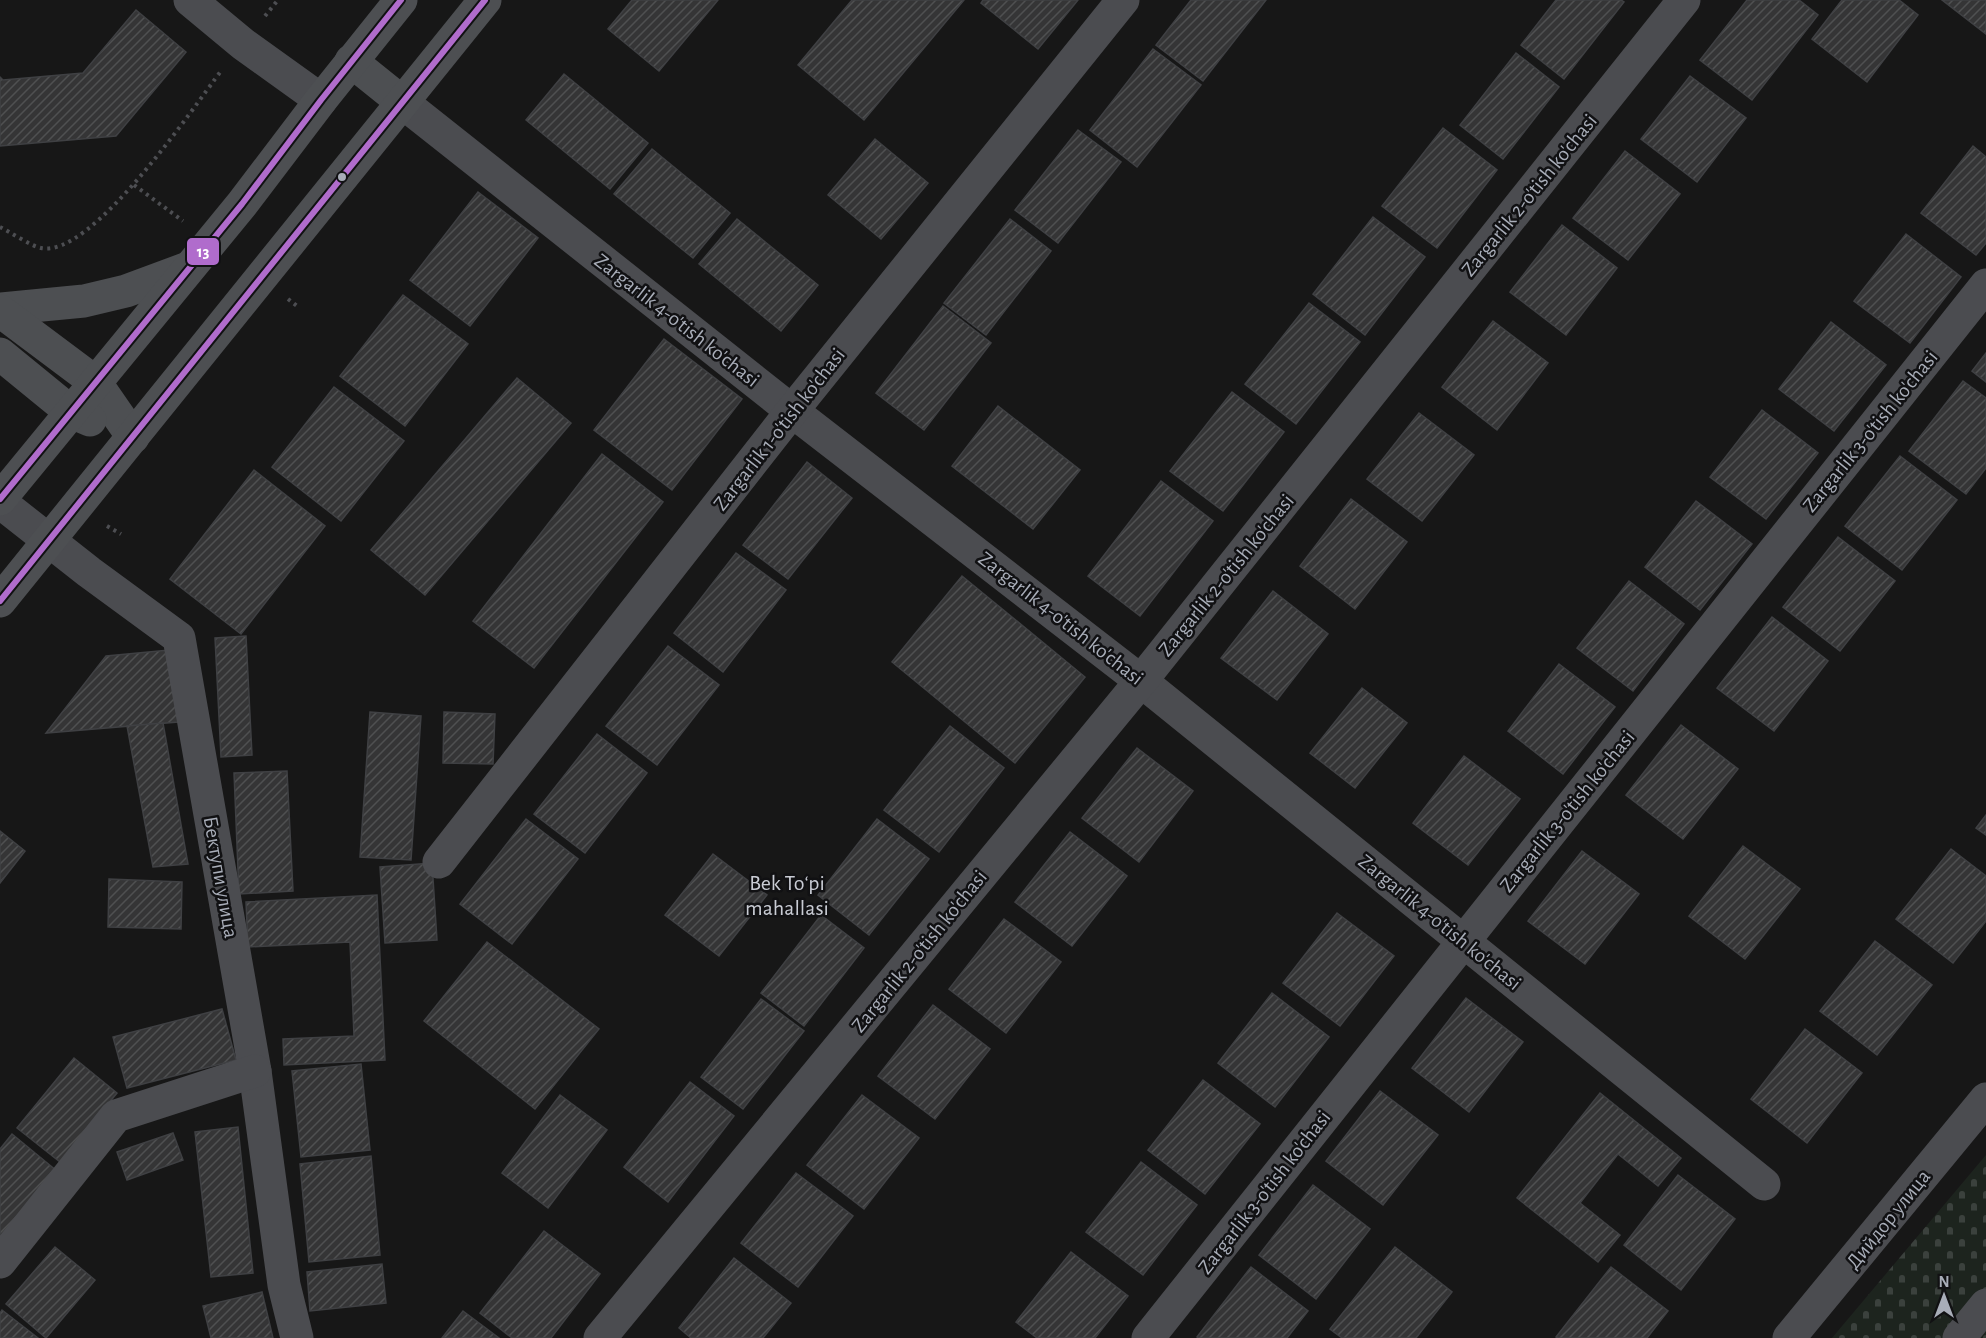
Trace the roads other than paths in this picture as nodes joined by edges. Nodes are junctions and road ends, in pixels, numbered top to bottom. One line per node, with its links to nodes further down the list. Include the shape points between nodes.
1 (190, 0): 7 (street)
2 (400, 0): 6 (main road)
3 (484, 0): 8 (main road)
4 (1123, 0): 14 (street, Zargarlik 1-o'tish ko'chasi)
5 (1684, 0): 20 (street, Zargarlik 2-o'tish ko'chasi)
6 (351, 62): 7 (main road); 8 (main road, Zargarlik 4-o'tish ko'chasi)
7 (321, 100): 9 (main road)
8 (402, 102): 14 (street, Zargarlik 4-o'tish ko'chasi); 16 (main road)
9 (189, 267): 11 (main road, via 126,291 84,301); 13 (main road)
10 (1986, 285): 22 (street, Zargarlik 3-o'tish ko'chasi)
11 (0, 310): 13 (main road)
12 (0, 354): 15 (main road)
13 (95, 382): 15 (main road); 16 (main road)
14 (792, 411): 20 (street, Zargarlik 4-o'tish ko'chasi); 21 (street, Zargarlik 1-o'tish ko'chasi)
15 (71, 412): 16 (main road); 17 (main road)
16 (133, 437): 18 (main road)
17 (0, 501): 18 (street, Бектупи улица)
18 (49, 541): 19 (main road); 23 (street, Бектупи улица, via 179,638)
19 (0, 601)
20 (1142, 681): 22 (street, Zargarlik 4-o'tish ko'chasi); 29 (street, Zargarlik 2-o'tish ko'chasi)
21 (439, 862)
22 (1464, 941): 25 (street, Zargarlik 4-o'tish ko'chasi); 30 (street, Zargarlik 3-o'tish ko'chasi)
23 (255, 1071): 26 (street, via 116,1116); 28 (street, Бектупи улица, via 284,1285)
24 (1986, 1099): 31 (street, Дийдор улица)
25 (1764, 1184)
26 (0, 1262)
27 (1986, 1305): 32 (street)
28 (297, 1338)
29 (600, 1338)
30 (1148, 1338)
31 (1789, 1338)
32 (1959, 1338)

